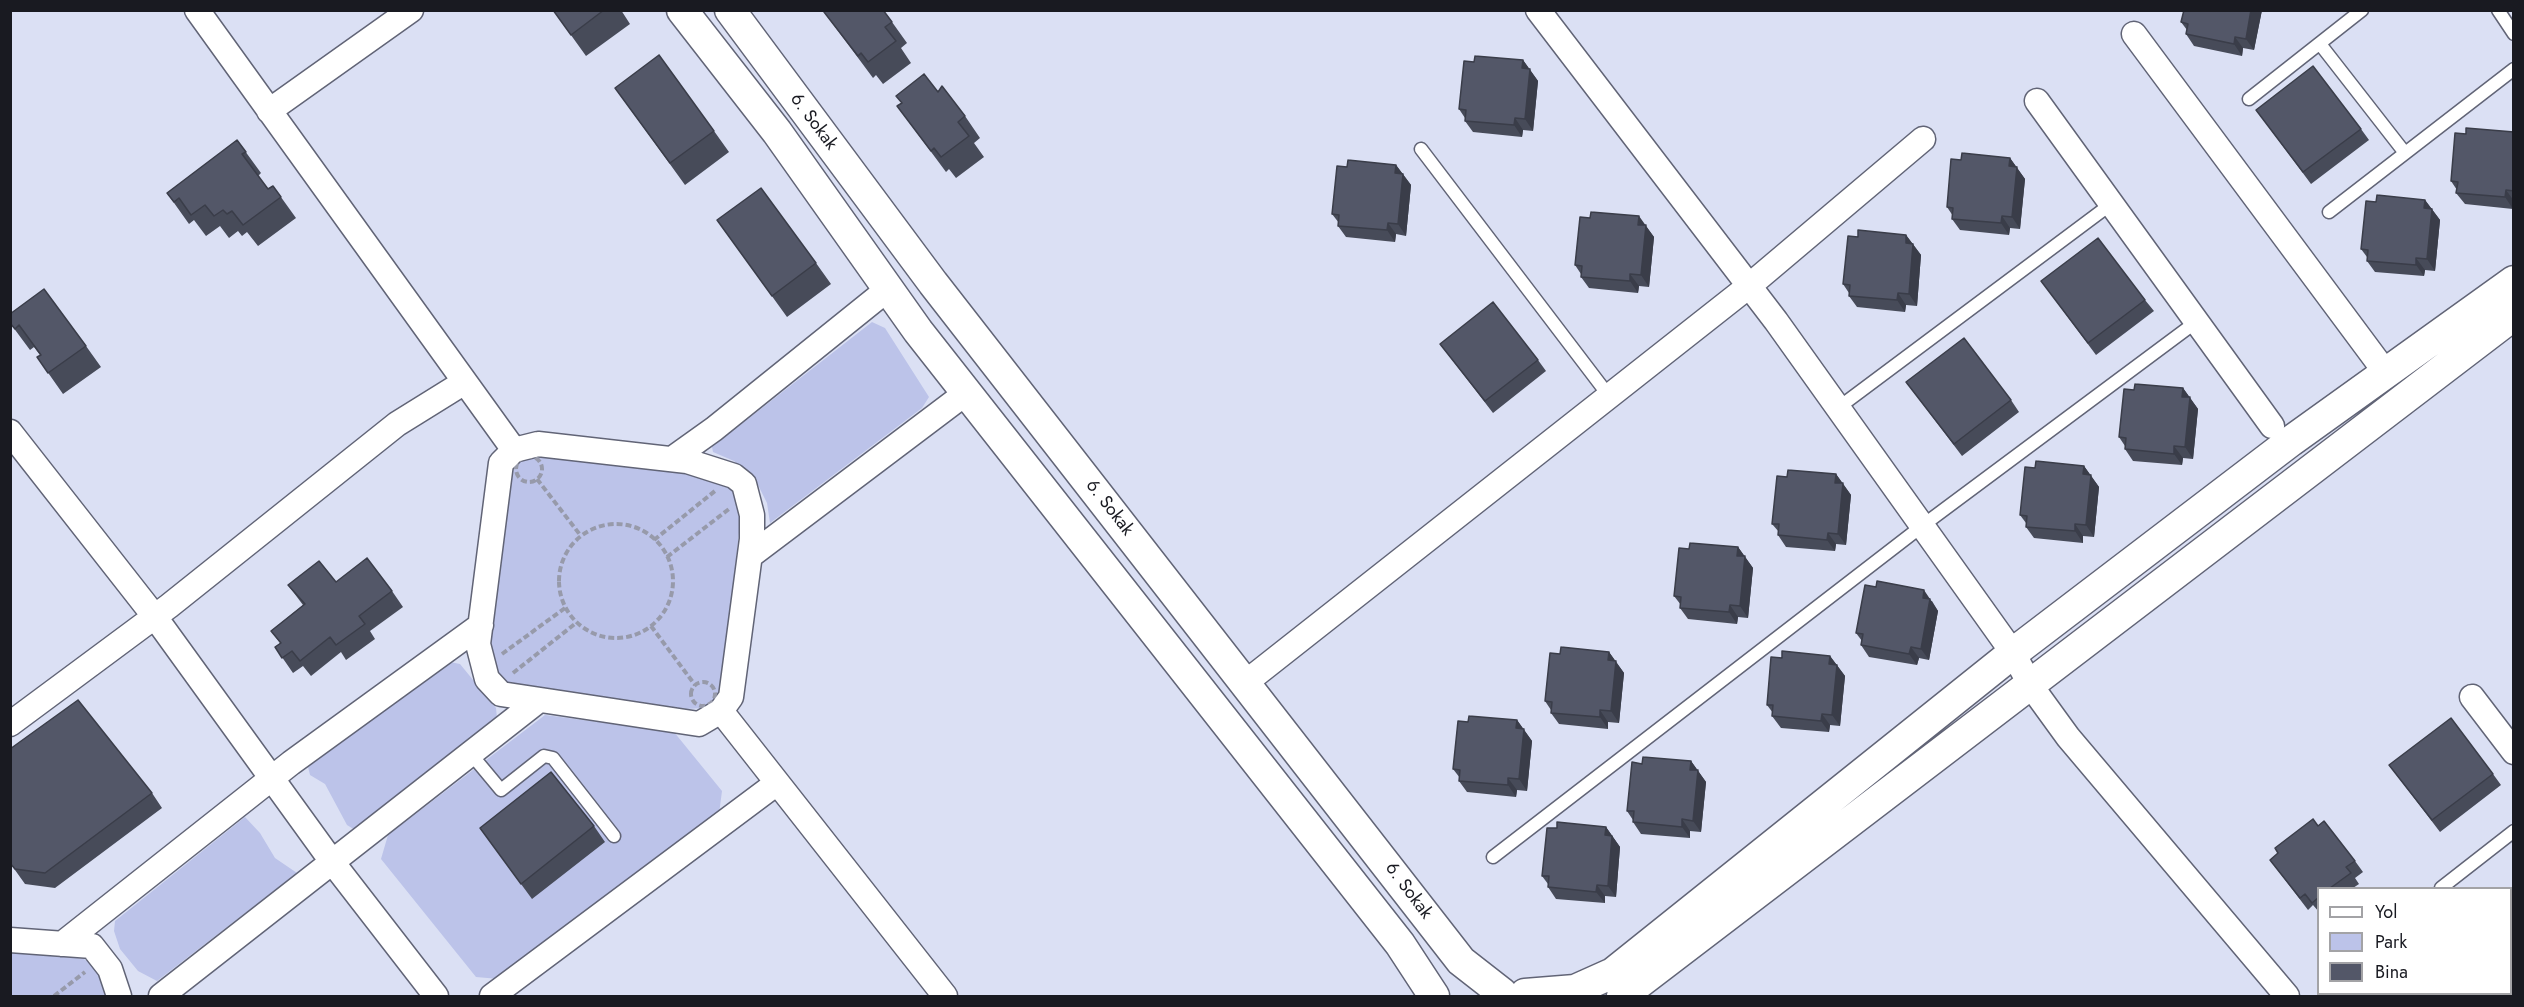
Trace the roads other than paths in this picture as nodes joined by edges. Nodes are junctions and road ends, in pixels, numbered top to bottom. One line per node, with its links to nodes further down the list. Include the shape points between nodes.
1 (197, 10): 14 (street)
2 (411, 10): 14 (street)
3 (682, 10): 22 (street, 6. Sokak, via 777,132)
4 (730, 10): 40 (street, 6. Sokak, via 941,292)
5 (1538, 10): 21 (street)
6 (2362, 10): 10 (lane)
7 (2498, 10): 9 (lane)
8 (2134, 34): 25 (street)
9 (2514, 34)
10 (2320, 44): 12 (lane); 17 (lane)
11 (2514, 69): 17 (lane)
12 (2249, 99)
13 (2037, 101): 18 (street)
14 (269, 111): 26 (street)
15 (1923, 139): 21 (street)
16 (1421, 149): 28 (lane)
17 (2405, 153): 19 (lane)
18 (2111, 204): 24 (street); 29 (lane)
19 (2329, 212)
20 (2514, 281): 25 (street)
21 (1749, 286): 28 (street); 29 (street)
22 (888, 289): 27 (street, 6. Sokak); 33 (street)
23 (2514, 315): 34 (street)
24 (2196, 322): 31 (street); 35 (lane)
25 (2386, 373): 31 (street)
26 (463, 383): 32 (street); 37 (street, via 397,424)
27 (966, 393): 36 (street); 63 (street, 6. Sokak, via 1400,944)
28 (1609, 396): 40 (street)
29 (1838, 408): 35 (street)
30 (10, 432): 37 (street)
31 (2281, 433): 34 (street); 39 (street)
32 (514, 450): 33 (street, via 538,444); 38 (street, via 501,463)
33 (672, 459): 36 (street, via 711,467 741,485 752,539)
34 (2314, 469): 41 (street)
35 (1922, 526): 39 (street); 52 (lane)
36 (750, 556): 44 (street, via 731,697)
37 (155, 617): 45 (street); 48 (street)
38 (481, 625): 43 (street, via 478,644 489,677 501,694); 48 (street)
39 (2013, 653): 41 (street); 57 (street, via 1613,973 1575,990)
40 (1245, 682): 57 (street, 6. Sokak, via 1461,961)
41 (2031, 686): 64 (street); 65 (street, via 2068,737)
42 (2472, 697): 46 (street)
43 (539, 700): 44 (street, via 699,724); 47 (street)
44 (721, 711): 49 (street)
45 (10, 724)
46 (2514, 752)
47 (471, 754): 51 (lane, via 501,790 544,756 553,758); 53 (street)
48 (271, 778): 53 (street); 56 (street)
49 (777, 783): 61 (street); 62 (street)
50 (2514, 831): 54 (lane)
51 (614, 836)
52 (1493, 857)
53 (333, 863): 59 (street); 60 (street)
54 (2442, 887)
55 (10, 939): 56 (street)
56 (62, 944): 58 (street, via 92,946 110,969)
57 (1511, 995)
58 (119, 996)
59 (161, 996)
60 (436, 996)
61 (492, 996)
62 (945, 996)
63 (1434, 996)
64 (1622, 996)
65 (2287, 996)

